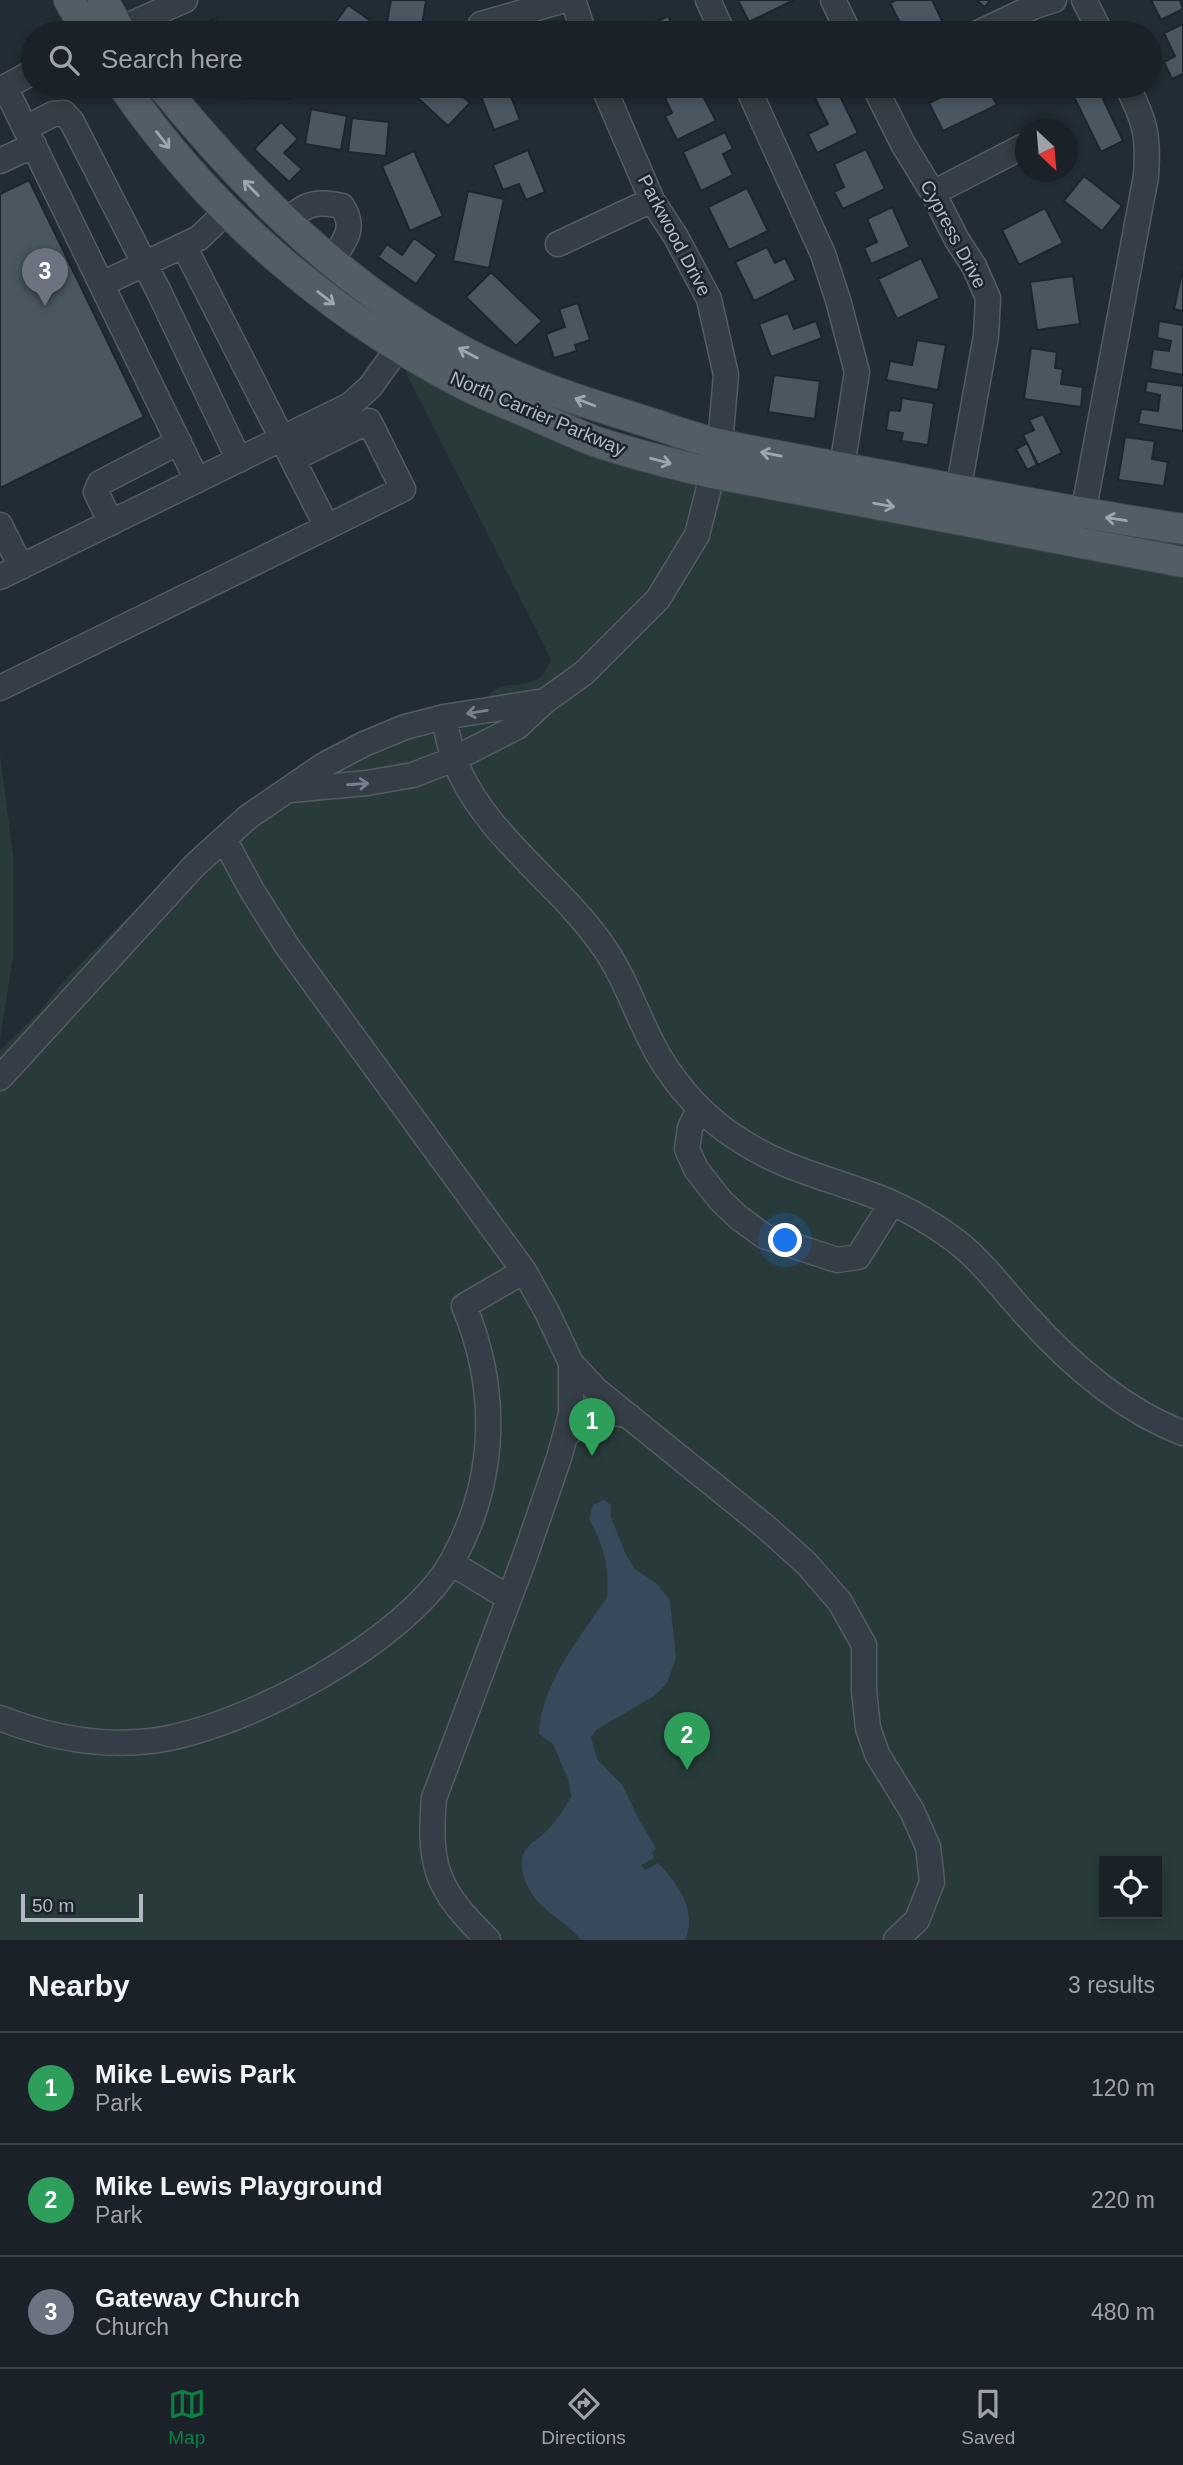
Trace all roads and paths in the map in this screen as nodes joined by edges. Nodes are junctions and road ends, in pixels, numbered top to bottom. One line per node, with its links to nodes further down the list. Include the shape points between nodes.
1 (69, 0): 10 (main road)
2 (103, 0): 11 (main road)
3 (185, 0): 12 (street)
4 (565, 0): 13 (street)
5 (573, 0): 14 (street)
6 (708, 0): 15 (street)
7 (833, 0): 16 (street)
8 (1054, 0): 17 (street)
9 (1084, 0): 18 (street)
10 (81, 21)
11 (112, 21)
12 (140, 21)
13 (492, 21)
14 (580, 21)
15 (718, 21)
16 (843, 21)
17 (1006, 21)
18 (1095, 21)
19 (21, 78): 20 (street)
20 (3, 88): 27 (street)
21 (131, 98): 32 (main road, North Carrier Parkway, one-way to 32, via 172,152)
22 (172, 98): 33 (main road, North Carrier Parkway, one-way to 22, via 220,156)
23 (608, 98): 31 (street, Parkwood Drive)
24 (752, 98): 45 (street, via 823,254 857,373)
25 (880, 98): 30 (street, Cypress Drive)
26 (1132, 98): 49 (street, via 1147,131 1146,176)
27 (30, 136): 29 (street); 37 (street, via 53,114 64,113 72,122); 38 (street)
28 (1015, 151): 30 (street)
29 (0, 161)
30 (933, 193): 48 (street, Cypress Drive, via 988,298 986,336)
31 (652, 200): 34 (street); 42 (street, Parkwood Drive, via 709,299 726,375)
32 (227, 211): 35 (street); 40 (main road, North Carrier Parkway, one-way to 40, via 333,304)
33 (285, 222): 36 (main road, North Carrier Parkway); 36 (street, via 300,209 322,202 342,206 350,219 348,233)
34 (558, 244)
35 (184, 246): 37 (street); 43 (street)
36 (331, 262): 39 (main road, North Carrier Parkway)
37 (144, 265): 38 (street); 44 (street)
38 (102, 284): 41 (street)
39 (418, 323): 40 (main road); 42 (main road, North Carrier Parkway, one-way to 39, via 596,406 521,377 468,354)
40 (400, 347): 43 (street, via 370,387); 46 (main road, North Carrier Parkway, one-way to 46, via 465,385 592,440)
41 (179, 442): 47 (street); 50 (street, via 100,483 96,492)
42 (720, 444): 45 (main road, North Carrier Parkway, one-way to 42); 46 (street, Parkwood Drive)
43 (288, 449): 44 (street); 52 (street); 52 (street, via 369,421 403,489)
44 (239, 460): 47 (street)
45 (842, 467): 48 (main road, North Carrier Parkway)
46 (712, 473): 48 (main road, North Carrier Parkway, one-way to 48); 57 (street, Parkwood Drive, via 697,535 658,599 583,673)
47 (197, 480): 50 (street)
48 (956, 504): 49 (main road, North Carrier Parkway); 54 (main road, North Carrier Parkway)
49 (1083, 514): 53 (main road, North Carrier Parkway, one-way to 49)
50 (111, 523): 55 (street)
51 (0, 525): 55 (street)
52 (327, 527): 56 (street)
53 (1183, 529)
54 (1183, 562)
55 (10, 572)
56 (0, 688)
57 (545, 701): 58 (street, one-way to 58); 59 (street, Parkwood Drive, via 517,727)
58 (444, 717): 59 (street); 60 (street, via 364,744)
59 (454, 759): 60 (street, Parkwood Drive, one-way to 59, via 413,775); 63 (street, via 494,826 580,914 605,949 658,1054)
60 (290, 790): 61 (street)
61 (224, 839): 62 (street); 65 (street, via 287,946)
62 (0, 1078)
63 (699, 1109): 64 (street, via 765,1156); 64 (street, via 687,1149 696,1169 721,1201 764,1236 837,1260 858,1257)
64 (892, 1203): 68 (street, via 959,1244 1085,1373 1140,1412)
65 (524, 1271): 66 (street); 70 (street, via 464,1306 477,1339 489,1416 481,1491)
66 (571, 1363): 67 (street); 69 (street)
67 (629, 1416): 69 (street, via 608,1410 592,1415 578,1421); 74 (street, via 806,1563 840,1602 864,1645 868,1728 877,1754 928,1847 932,1882 917,1920)
68 (1183, 1433)
69 (565, 1437): 71 (street)
70 (451, 1563): 71 (street); 72 (street, via 406,1614 343,1662 220,1725 183,1736 109,1741 68,1739)
71 (509, 1598): 73 (street, via 434,1798 431,1834 446,1893)
72 (0, 1718)
73 (488, 1940)
74 (896, 1940)

